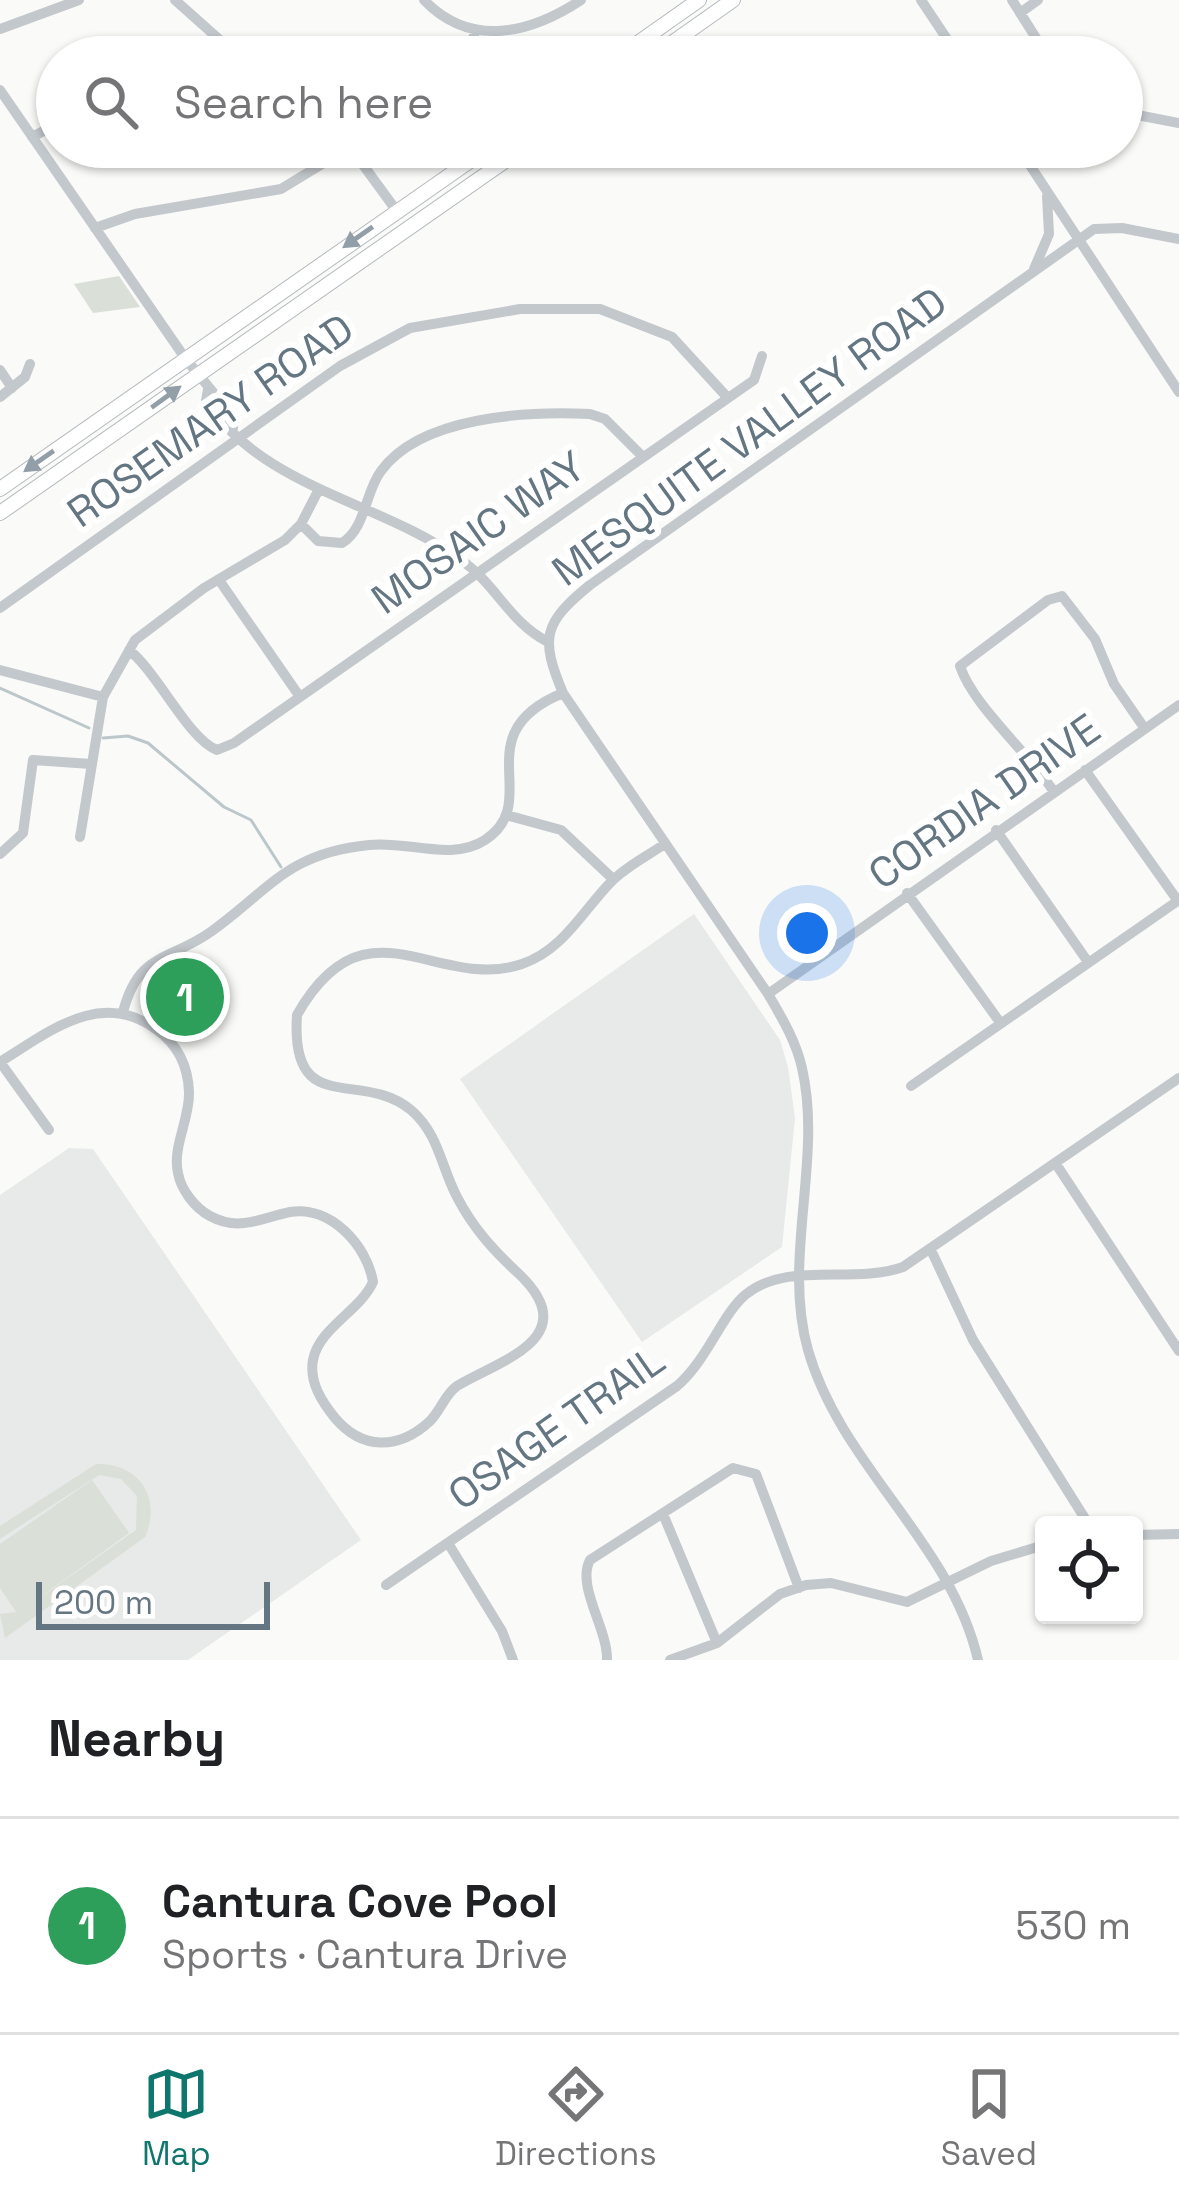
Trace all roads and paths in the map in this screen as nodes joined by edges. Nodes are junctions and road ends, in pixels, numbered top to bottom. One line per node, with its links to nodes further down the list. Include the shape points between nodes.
1 (80, 0): 11 (street)
2 (175, 0): 13 (street)
3 (424, 0): 12 (street)
4 (581, 0): 12 (street, via 519,32)
5 (699, 0): 15 (main road)
6 (733, 0): 16 (main road)
7 (921, 0): 17 (street)
8 (1012, 0): 10 (street)
9 (1038, 0): 10 (street)
10 (1020, 13): 18 (street)
11 (0, 29)
12 (475, 29): 14 (street)
13 (215, 36)
14 (474, 36)
15 (648, 36)
16 (682, 36)
17 (945, 36)
18 (1035, 36)
19 (0, 90): 23 (street)
20 (1143, 116): 21 (street)
21 (1179, 123)
22 (36, 135): 23 (street)
23 (32, 137): 24 (street)
24 (36, 143)
25 (53, 168): 33 (street)
26 (316, 168): 33 (street, via 281,189)
27 (365, 168): 32 (street)
28 (459, 168): 32 (main road)
29 (494, 168): 41 (main road)
30 (1032, 168): 31 (street)
31 (1044, 187): 34 (street); 36 (street, via 1049,234)
32 (396, 210): 38 (main road, one-way to 38)
33 (95, 228): 38 (street)
34 (1079, 239): 35 (street, via 1108,226); 36 (street, MESQUITE VALLEY ROAD); 43 (street)
35 (1179, 239)
36 (1027, 278): 56 (street, MESQUITE VALLEY ROAD, via 590,585 555,617)
37 (762, 356): 45 (street, MOSAIC WAY, via 754,380)
38 (185, 358): 41 (street); 48 (main road, one-way to 48)
39 (30, 364): 42 (street)
40 (0, 370): 42 (street)
41 (197, 374): 46 (street, via 221,424); 51 (main road, one-way to 41)
42 (12, 388): 44 (street)
43 (1179, 392)
44 (0, 397)
45 (727, 397): 46 (street, ROSEMARY ROAD, via 694,356 648,323 600,308 520,309 382,339); 47 (street, MOSAIC WAY)
46 (237, 432): 49 (street, via 267,461); 55 (street, ROSEMARY ROAD)
47 (642, 456): 50 (street, via 605,418 590,414 485,422 403,449 380,472); 53 (street, MOSAIC WAY)
48 (0, 489)
49 (318, 490): 50 (street); 52 (street)
50 (365, 509): 52 (street, via 341,543 318,541); 53 (street, via 410,525)
51 (0, 513)
52 (301, 524): 54 (street)
53 (478, 574): 56 (street, via 524,629); 61 (street, MOSAIC WAY)
54 (219, 580): 57 (street); 61 (street)
55 (0, 608)
56 (548, 642): 59 (street, MESQUITE VALLEY ROAD)
57 (129, 650): 60 (street); 61 (street, MOSAIC WAY, via 205,746 218,750)
58 (0, 670): 60 (street)
59 (563, 693): 67 (street, via 514,730); 70 (street, MESQUITE VALLEY ROAD)
60 (104, 697): 64 (street)
61 (300, 697)
62 (1178, 708): 63 (street, CORDIA DRIVE)
63 (1144, 728): 65 (street, CORDIA DRIVE); 66 (street, via 1076,609 1062,596 1048,600 960,666)
64 (91, 764): 69 (street); 71 (street, via 33,760 23,833)
65 (1085, 770): 66 (street, CORDIA DRIVE); 74 (street)
66 (1054, 792): 68 (street, CORDIA DRIVE)
67 (506, 815): 72 (street, via 561,830); 77 (street, via 473,846 367,844 303,862 263,884 214,930 145,965)
68 (996, 830): 73 (street, CORDIA DRIVE); 75 (street)
69 (80, 837)
70 (663, 844): 72 (street); 76 (street, MESQUITE VALLEY ROAD)
71 (0, 854)
72 (613, 879): 77 (street, via 566,935 526,963 476,969 414,952 374,953 331,972 297,1015 298,1052 316,1081 389,1098 428,1127 465,1210 488,1247 533,1290 539,1310 533,1341 519,1358 454,1388 430,1421 399,1441 381,1445 348,1431 313,1376 318,1347 373,1282 359,1248 320,1216 292,1211 244,1225 214,1219 192,1201 177,1157 189,1107 185,1066 166,1036)
73 (907, 893): 76 (street, CORDIA DRIVE); 78 (street)
74 (1179, 900): 75 (street)
75 (1088, 962): 78 (street)
76 (768, 994): 85 (street, MESQUITE VALLEY ROAD, via 796,1047 807,1106)
77 (123, 1012): 79 (street, via 73,1017)
78 (1000, 1021): 81 (street)
79 (0, 1063): 82 (street)
80 (1178, 1080): 83 (street, OSAGE TRAIL)
81 (910, 1086)
82 (49, 1130)
83 (1056, 1164): 84 (street, OSAGE TRAIL); 86 (street)
84 (931, 1250): 85 (street, OSAGE TRAIL, via 872,1276); 88 (street, via 979,1351)
85 (799, 1276): 91 (street, OSAGE TRAIL, via 744,1296 702,1364 677,1386); 93 (street, MESQUITE VALLEY ROAD, via 804,1334 825,1391)
86 (1179, 1351)
87 (663, 1514): 95 (street, via 711,1478 743,1468 756,1474); 96 (street); 98 (street, via 585,1569)
88 (1084, 1516)
89 (1179, 1534): 90 (street)
90 (1143, 1535)
91 (448, 1543): 94 (street, OSAGE TRAIL); 97 (street)
92 (1035, 1548): 93 (street)
93 (952, 1582): 95 (street, via 907,1602 831,1583); 100 (street, MESQUITE VALLEY ROAD)
94 (386, 1585)
95 (799, 1588): 96 (street)
96 (717, 1643): 99 (street)
97 (513, 1660)
98 (607, 1660)
99 (670, 1660)
100 (979, 1660)

